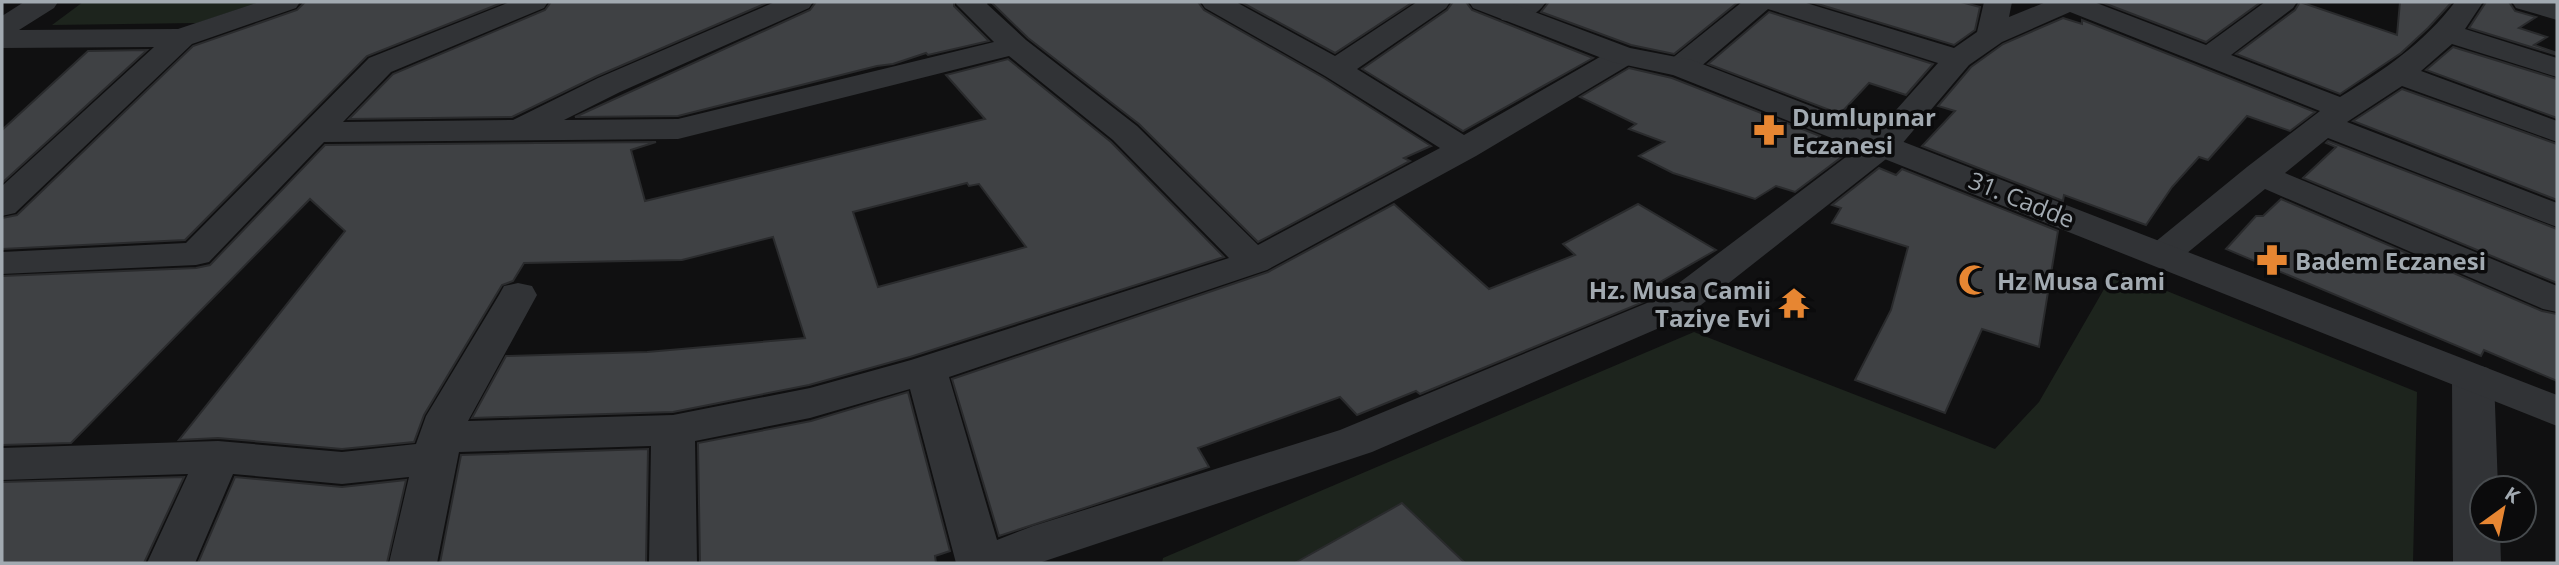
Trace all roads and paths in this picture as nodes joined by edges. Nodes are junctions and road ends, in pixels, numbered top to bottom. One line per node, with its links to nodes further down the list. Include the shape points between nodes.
1 (44, 2): 17 (street)
2 (286, 2): 19 (street)
3 (534, 2): 31 (street, via 380,65)
4 (799, 2): 30 (street, via 609,85)
5 (974, 2): 21 (street, via 970,4)
6 (1215, 2): 27 (street)
7 (1436, 2): 27 (street)
8 (1759, 2): 25 (street)
9 (1773, 2): 24 (street)
10 (2070, 2): 16 (street); 23 (street)
11 (2283, 2): 23 (street)
12 (2469, 2): 18 (street)
13 (2526, 2): 15 (street)
14 (1509, 6): 22 (street, 31. Cadde)
15 (2557, 11)
16 (1994, 19): 24 (street)
17 (2, 28)
18 (2447, 33): 26 (street); 28 (street)
19 (181, 38): 20 (street); 36 (street)
20 (2, 39)
21 (1016, 46): 30 (street, via 678,129); 39 (street, via 1125,133)
22 (1623, 56): 25 (street, 31. Cadde); 34 (street)
23 (2209, 57): 29 (street)
24 (1958, 59): 33 (street)
25 (1681, 67): 33 (street, 31. Cadde)
26 (2557, 68)
27 (1336, 69): 34 (street)
28 (2399, 74): 29 (street); 32 (street)
29 (2334, 117): 35 (street); 37 (street)
30 (517, 131): 31 (street)
31 (314, 132): 40 (street, via 196,254)
32 (2557, 132)
33 (1883, 145): 38 (street, 31. Cadde); 50 (street, via 1673,307 1356,441)
34 (1464, 149): 39 (street)
35 (2259, 174): 38 (street); 42 (street)
36 (2, 205)
37 (2557, 216)
38 (2162, 255): 44 (street, 31. Cadde)
39 (1254, 262): 43 (street)
40 (2, 263)
41 (518, 295): 47 (street, via 448,416)
42 (2557, 300)
43 (926, 370): 46 (street, via 810,403); 54 (street)
44 (2473, 378): 45 (street, 31. Cadde); 56 (street)
45 (2557, 411)
46 (673, 430): 47 (street); 53 (street)
47 (438, 447): 48 (street, via 342,468); 52 (street)
48 (218, 457): 49 (street); 51 (street)
49 (2, 464)
50 (1053, 551): 55 (street)
51 (171, 563)
52 (413, 563)
53 (673, 563)
54 (980, 563)
55 (990, 563)
56 (2477, 563)

